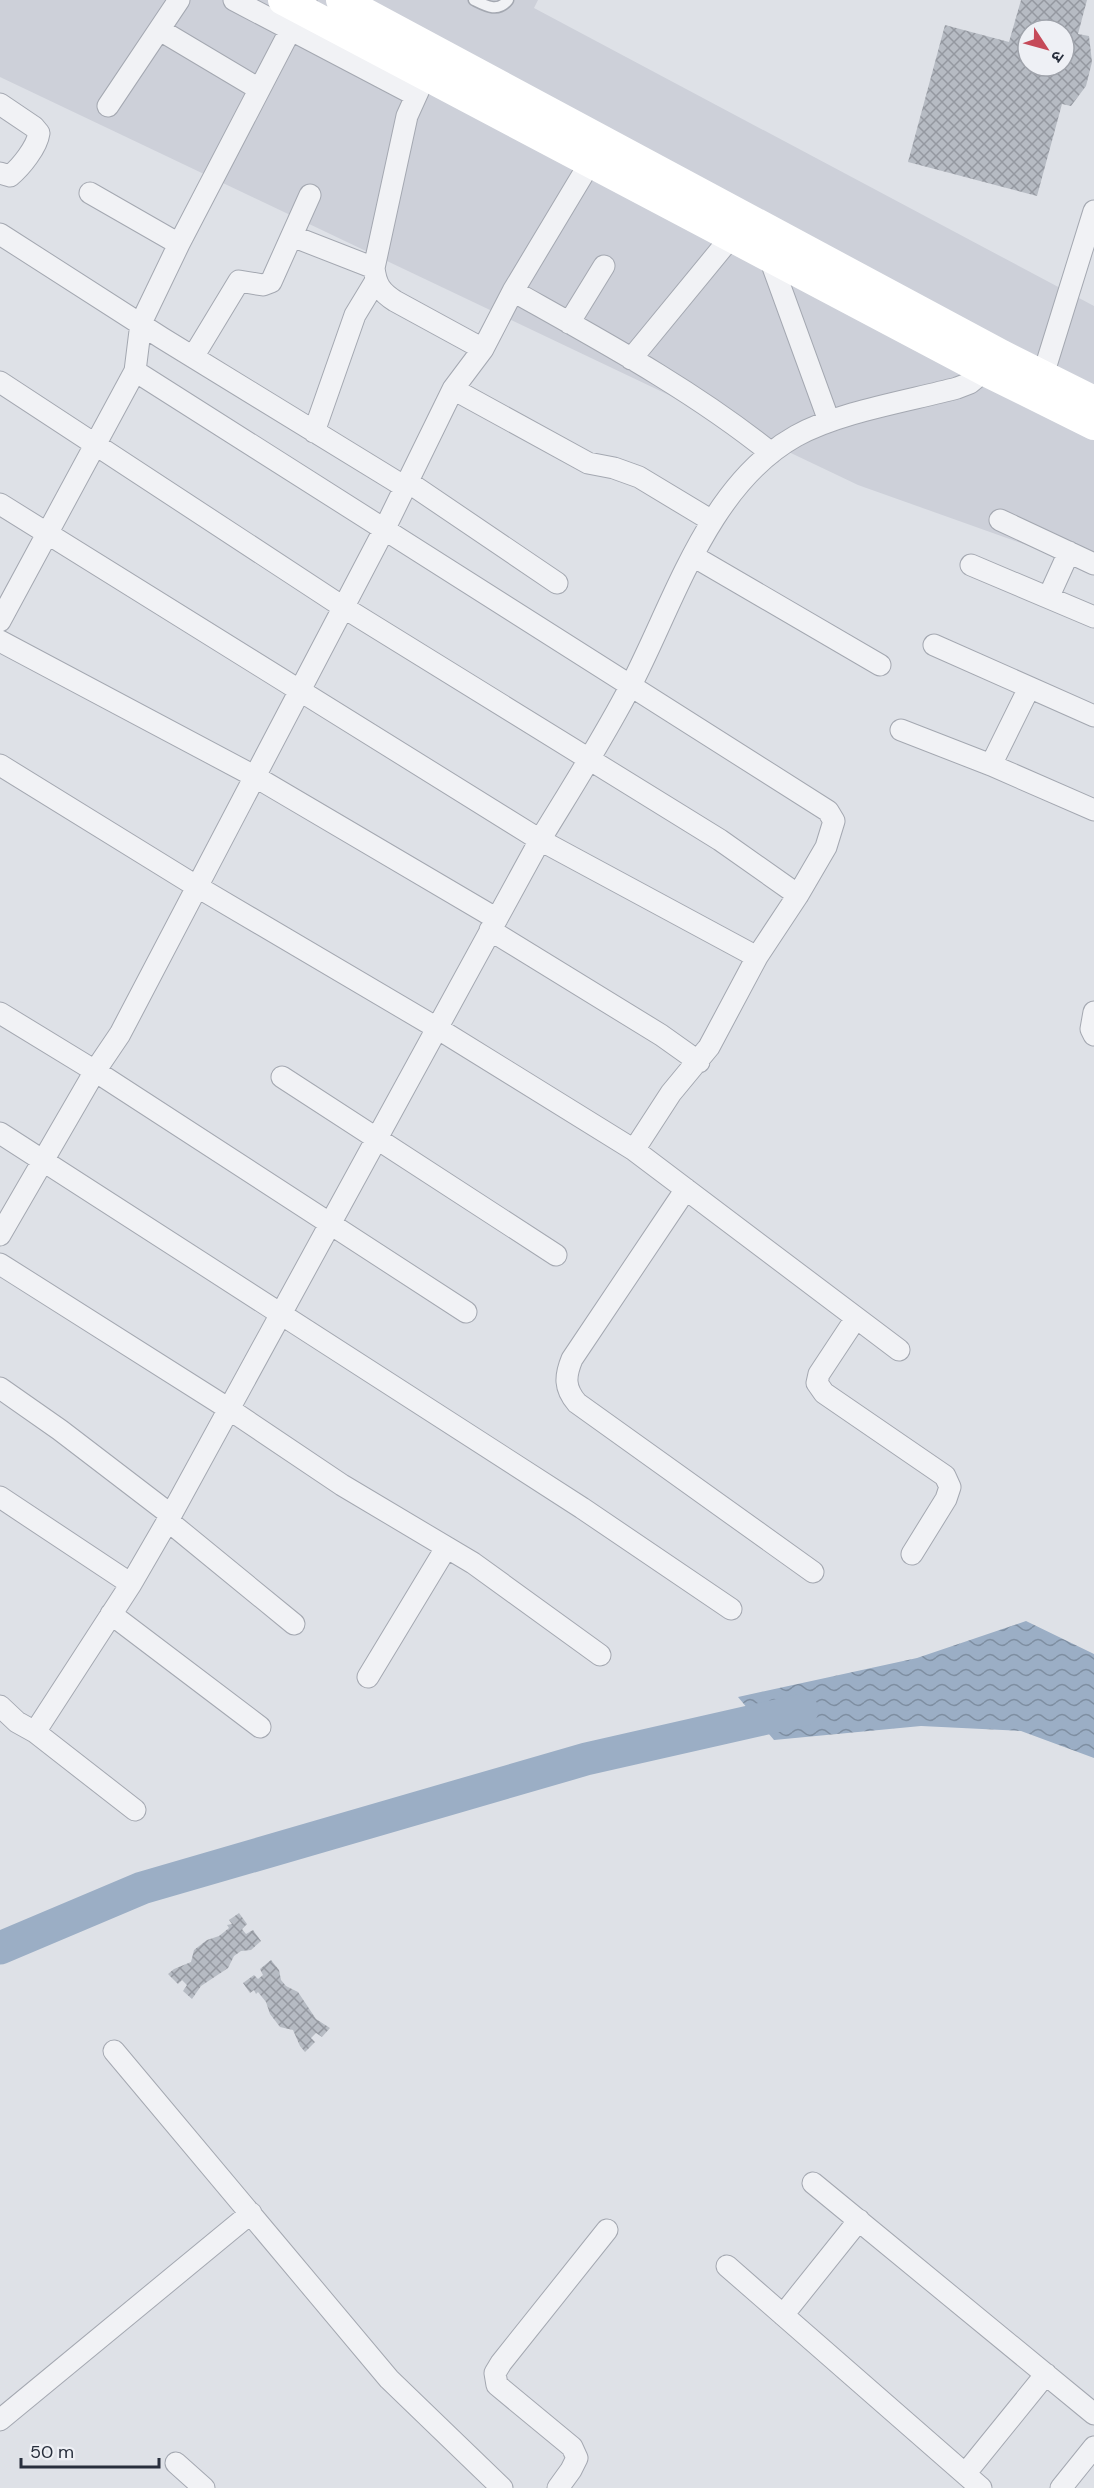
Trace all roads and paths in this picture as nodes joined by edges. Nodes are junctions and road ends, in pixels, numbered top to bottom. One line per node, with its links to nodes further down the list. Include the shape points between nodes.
1 (179, 0): 7 (street)
2 (234, 0): 6 (street)
3 (341, 0): 12 (street)
4 (474, 0): 5 (lane, via 493,9)
5 (508, 0)
6 (295, 10): 8 (street); 9 (street)
7 (160, 30): 9 (street); 11 (street)
8 (420, 85): 12 (street); 23 (street, via 407,116)
9 (260, 89): 20 (street)
10 (0, 104): 13 (street, via 39,133 16,171 10,176)
11 (108, 106)
12 (597, 151): 19 (street); 24 (street); 30 (street)
13 (0, 173)
14 (90, 193): 20 (street)
15 (310, 195): 18 (street)
16 (1094, 211): 33 (street)
17 (0, 234): 25 (street)
18 (292, 236): 23 (street); 28 (street, via 271,282 263,285 239,281)
19 (732, 236): 21 (street); 29 (street)
20 (179, 244): 25 (street)
21 (769, 256): 30 (street); 36 (street)
22 (604, 266): 26 (street)
23 (375, 275): 27 (street, via 384,294 394,301); 38 (street, via 355,315)
24 (513, 291): 26 (street); 27 (street)
25 (141, 323): 28 (street); 31 (street)
26 (569, 323): 29 (street)
27 (483, 349): 34 (street)
28 (193, 357): 38 (street)
29 (631, 359): 40 (street)
30 (993, 363): 33 (street); 36 (street, via 970,383 957,388)
31 (135, 371): 39 (street); 45 (street)
32 (0, 382): 39 (street)
33 (1040, 387): 35 (street); 37 (street)
34 (453, 389): 41 (street); 44 (street, via 588,463 639,477)
35 (1094, 401)
36 (829, 421): 40 (street)
37 (1094, 425)
38 (314, 432): 41 (street)
39 (96, 445): 46 (street); 53 (street)
40 (771, 453): 44 (street)
41 (407, 484): 45 (street); 51 (street)
42 (0, 504): 46 (street)
43 (1000, 520): 47 (street)
44 (712, 521): 48 (street)
45 (385, 528): 53 (street); 59 (street)
46 (47, 535): 55 (street); 61 (street)
47 (1069, 552): 49 (street); 52 (street)
48 (693, 556): 58 (street); 59 (street)
49 (1094, 564)
50 (971, 565): 52 (street)
51 (557, 583)
52 (1049, 596): 54 (street)
53 (343, 607): 61 (street); 64 (street)
54 (1094, 617)
55 (0, 621)
56 (0, 641): 67 (street)
57 (934, 645): 60 (street)
58 (880, 665)
59 (631, 686): 64 (street); 71 (street, via 828,811 834,821 832,833)
60 (1029, 688): 62 (street); 66 (street)
61 (298, 691): 67 (street); 69 (street)
62 (1094, 716)
63 (901, 730): 66 (street)
64 (590, 759): 69 (street); 71 (street, via 720,840)
65 (0, 765): 70 (street)
66 (991, 765): 68 (street)
67 (254, 776): 70 (street); 72 (street)
68 (1094, 810)
69 (540, 840): 72 (street); 73 (street)
70 (196, 886): 76 (street); 79 (street, via 120,1034)
71 (798, 895): 73 (street)
72 (494, 925): 76 (street); 78 (street)
73 (757, 957): 78 (street)
74 (1094, 1012): 77 (street)
75 (0, 1013): 79 (street)
76 (437, 1028): 82 (street); 83 (street)
77 (1094, 1035)
78 (699, 1062): 83 (street, via 671,1093)
79 (95, 1071): 84 (street); 86 (street)
80 (282, 1077): 82 (street)
81 (0, 1133): 84 (street)
82 (378, 1138): 86 (street); 88 (street)
83 (634, 1150): 85 (street)
84 (43, 1159): 87 (street); 91 (street)
85 (686, 1189): 92 (street); 100 (street, via 572,1359 566,1373 569,1394)
86 (330, 1225): 90 (street); 91 (street)
87 (0, 1235)
88 (556, 1255)
89 (0, 1264): 95 (street)
90 (466, 1312)
91 (282, 1313): 95 (street); 102 (street)
92 (856, 1318): 93 (street); 99 (street, via 817,1383 825,1393 945,1476 950,1487 946,1499)
93 (899, 1350)
94 (0, 1388): 97 (street, via 60,1430)
95 (229, 1409): 97 (street); 98 (street, via 342,1485)
96 (0, 1497): 101 (street)
97 (169, 1517): 101 (street); 104 (street)
98 (446, 1548): 105 (street, via 473,1563); 106 (street)
99 (912, 1554)
100 (813, 1572)
101 (131, 1584): 103 (street)
102 (731, 1609)
103 (111, 1614): 108 (street); 109 (street)
104 (294, 1624)
105 (600, 1655)
106 (368, 1677)
107 (0, 1706): 109 (street)
108 (260, 1727)
109 (35, 1732): 110 (street)
110 (135, 1810)
111 (114, 2051): 113 (street)
112 (813, 2183): 114 (street)
113 (251, 2213): 120 (street); 125 (street, via 389,2379)
114 (859, 2220): 117 (street); 118 (street)
115 (607, 2230): 126 (street, via 495,2373 497,2385 572,2448 577,2458)
116 (727, 2266): 117 (street)
117 (783, 2315): 123 (street)
118 (1046, 2374): 119 (street); 123 (street)
119 (1094, 2414)
120 (0, 2421)
121 (1094, 2447): 128 (street)
122 (176, 2463): 124 (street)
123 (965, 2474): 127 (street)
124 (204, 2488)
125 (502, 2488)
126 (558, 2488)
127 (981, 2488)
128 (1061, 2488)

